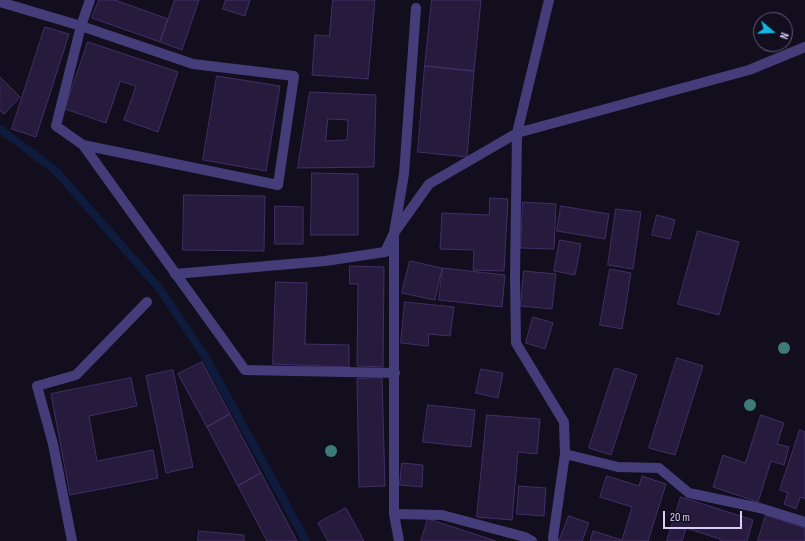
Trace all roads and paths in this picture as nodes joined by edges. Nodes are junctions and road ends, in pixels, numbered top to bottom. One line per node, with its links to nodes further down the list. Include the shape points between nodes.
1 (90, 0): 5 (street)
2 (549, 0): 7 (street)
3 (0, 2): 5 (street)
4 (416, 8): 9 (street, via 404,174)
5 (81, 26): 8 (street, via 56,126); 8 (street, via 193,64 294,76 278,185)
6 (805, 47): 7 (street, via 748,70)
7 (517, 133): 9 (street, via 428,184); 13 (street, via 516,343 564,422)
8 (83, 145): 10 (street)
9 (394, 233): 10 (street, via 385,252 325,261); 12 (street)
10 (175, 274): 12 (street, via 245,370)
11 (147, 302): 16 (street, via 76,375 37,386 53,444)
12 (395, 373): 14 (street)
13 (565, 454): 15 (street, via 618,467 658,468 689,493 760,508); 19 (street)
14 (394, 514): 17 (street); 18 (street, via 442,516 526,537)
15 (805, 522)
16 (72, 541)
17 (399, 541)
18 (532, 541)
19 (554, 541)

